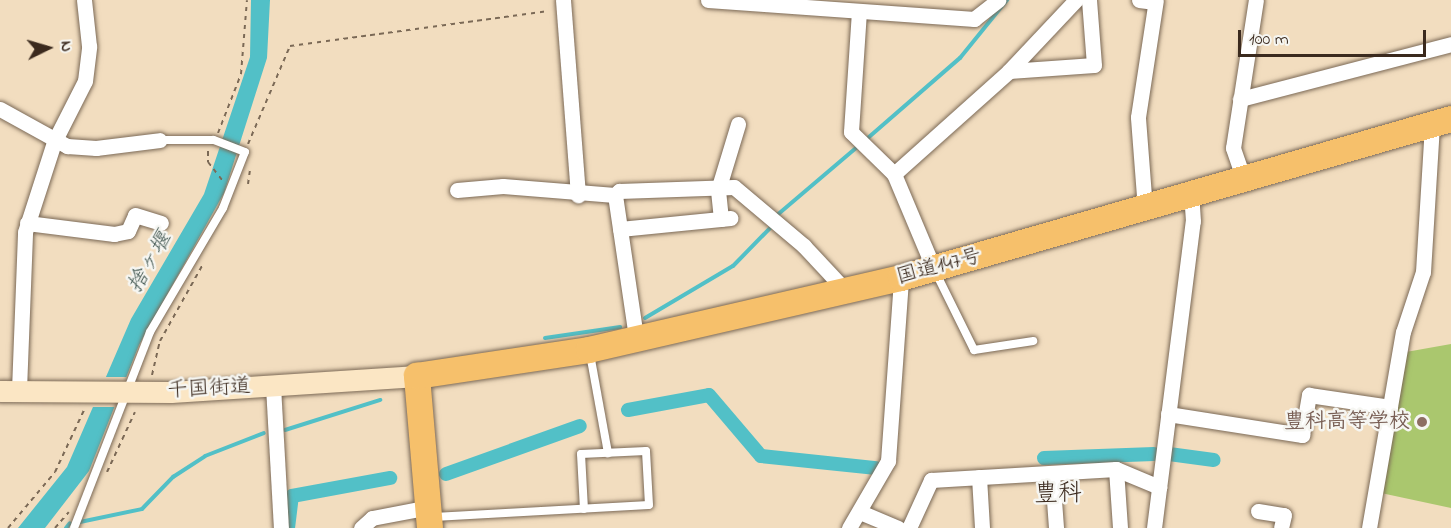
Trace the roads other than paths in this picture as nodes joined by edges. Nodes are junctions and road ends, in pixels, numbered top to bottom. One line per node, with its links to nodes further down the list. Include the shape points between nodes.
1 (84, 0): 18 (street, via 89,46 85,81)
2 (708, 0): 10 (street)
3 (998, 0): 10 (street, via 974,19)
4 (1076, 0): 12 (street)
5 (1089, 0): 12 (street, via 1094,65)
6 (1139, 0): 8 (street)
7 (1256, 0): 13 (street)
8 (1155, 1): 26 (street, via 1138,117)
9 (563, 5): 23 (street, via 569,139)
10 (859, 11): 19 (street, via 851,132)
11 (1451, 44): 13 (street)
12 (1009, 71): 19 (street)
13 (1240, 99): 20 (street, via 1233,148)
14 (0, 109): 18 (street)
15 (1442, 122): 20 (highway, 国道147号); 40 (street, via 1423,272 1403,332)
16 (738, 124): 21 (street)
17 (160, 140): 18 (street, via 96,148); 39 (lane, via 217,139 244,150 223,208 150,332)
18 (54, 142): 27 (street)
19 (894, 174): 30 (street)
20 (1244, 180): 25 (highway, 国道147号)
21 (720, 186): 24 (street); 29 (street, via 726,218); 32 (street, via 734,187 752,201)
22 (457, 190): 23 (street, via 503,186)
23 (578, 195): 24 (street)
24 (615, 195): 29 (street)
25 (1191, 195): 26 (highway, 国道147号); 41 (street, via 1192,220)
26 (1145, 209): 30 (highway, 国道147号)
27 (27, 223): 28 (street, via 114,234 128,231 135,215); 38 (street)
28 (161, 223)
29 (620, 230): 33 (street)
30 (934, 269): 31 (highway, 国道147号); 34 (lane, via 974,350)
31 (901, 278): 32 (highway, 国道147号); 49 (street, via 888,462)
32 (846, 291): 33 (highway, 国道147号)
33 (636, 337): 35 (highway, 国道147号)
34 (1034, 341)
35 (589, 350): 36 (highway, 国道147号); 42 (lane)
36 (417, 376): 37 (main road, 千国街道); 50 (highway)
37 (273, 386): 39 (main road, 千国街道); 52 (street)
38 (9, 391): 39 (main road, 千国街道)
39 (129, 398): 51 (lane)
40 (1390, 407): 41 (street, via 1309,394 1302,435); 62 (street)
41 (1168, 414): 46 (street)
42 (608, 453): 47 (lane, via 581,454); 47 (lane, via 646,450 649,505)
43 (1116, 469): 44 (street); 46 (street); 59 (street)
44 (1052, 473): 45 (street); 58 (street)
45 (979, 477): 56 (street, via 931,480); 57 (street)
46 (1159, 487): 60 (street)
47 (584, 508): 50 (lane)
48 (1258, 511): 61 (street, via 1284,514)
49 (860, 512): 54 (street); 55 (street)
50 (430, 517): 53 (street, via 372,518)
51 (74, 528)
52 (281, 528)
53 (361, 528)
54 (849, 528)
55 (898, 528)
56 (909, 528)
57 (981, 528)
58 (1056, 528)
59 (1120, 528)
60 (1154, 528)
61 (1281, 528)
62 (1369, 528)

